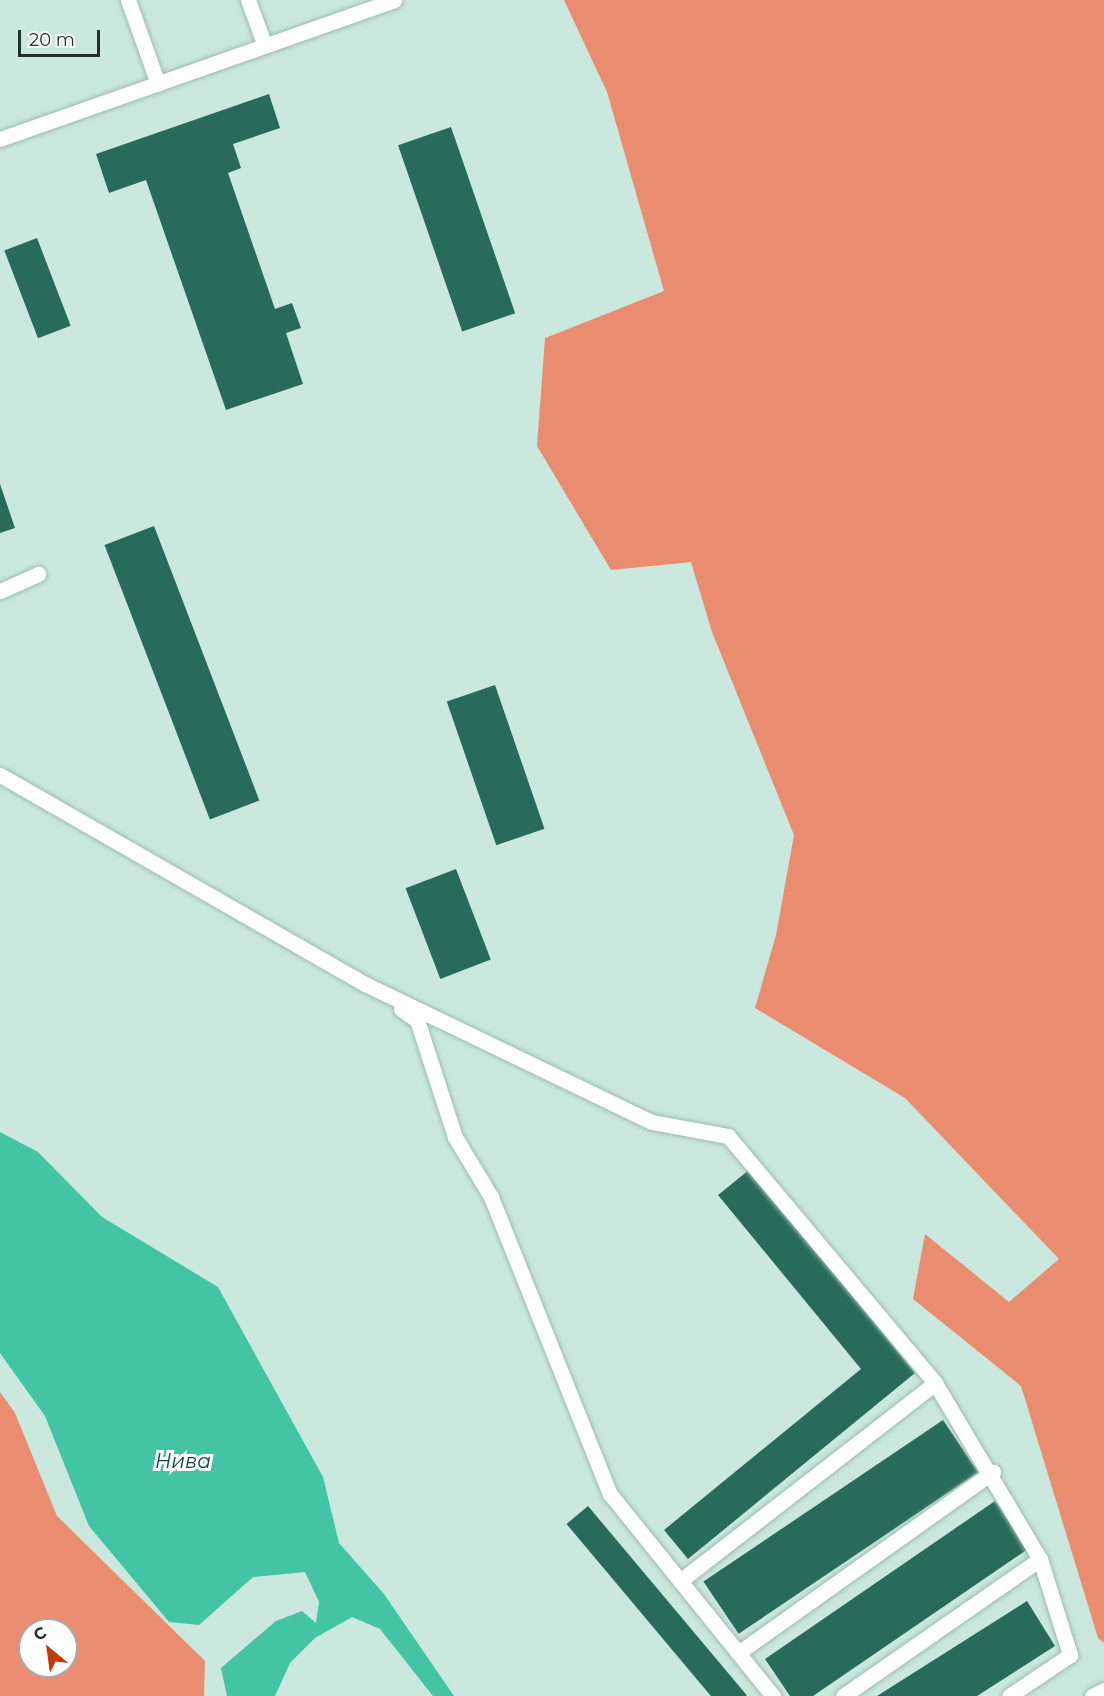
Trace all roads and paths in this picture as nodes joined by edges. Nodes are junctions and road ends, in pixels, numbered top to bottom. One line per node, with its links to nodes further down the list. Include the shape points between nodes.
1 (128, 0): 5 (lane)
2 (248, 0): 4 (lane)
3 (394, 0): 4 (lane)
4 (265, 46): 5 (lane)
5 (158, 84): 6 (lane)
6 (0, 139)
7 (38, 574): 8 (lane)
8 (0, 591)
9 (0, 775): 10 (lane)
10 (365, 984): 11 (lane, via 652,1122 728,1136); 14 (lane, via 417,1020 455,1137 491,1197 610,1494)
11 (935, 1383): 12 (lane); 14 (lane)
12 (993, 1472): 13 (lane); 15 (lane)
13 (1040, 1559): 18 (lane); 19 (lane, via 1070,1655)
14 (680, 1581): 15 (lane)
15 (738, 1653): 17 (lane)
16 (1104, 1690): 20 (lane)
17 (773, 1696)
18 (843, 1696)
19 (1009, 1696)
20 (1092, 1696)

